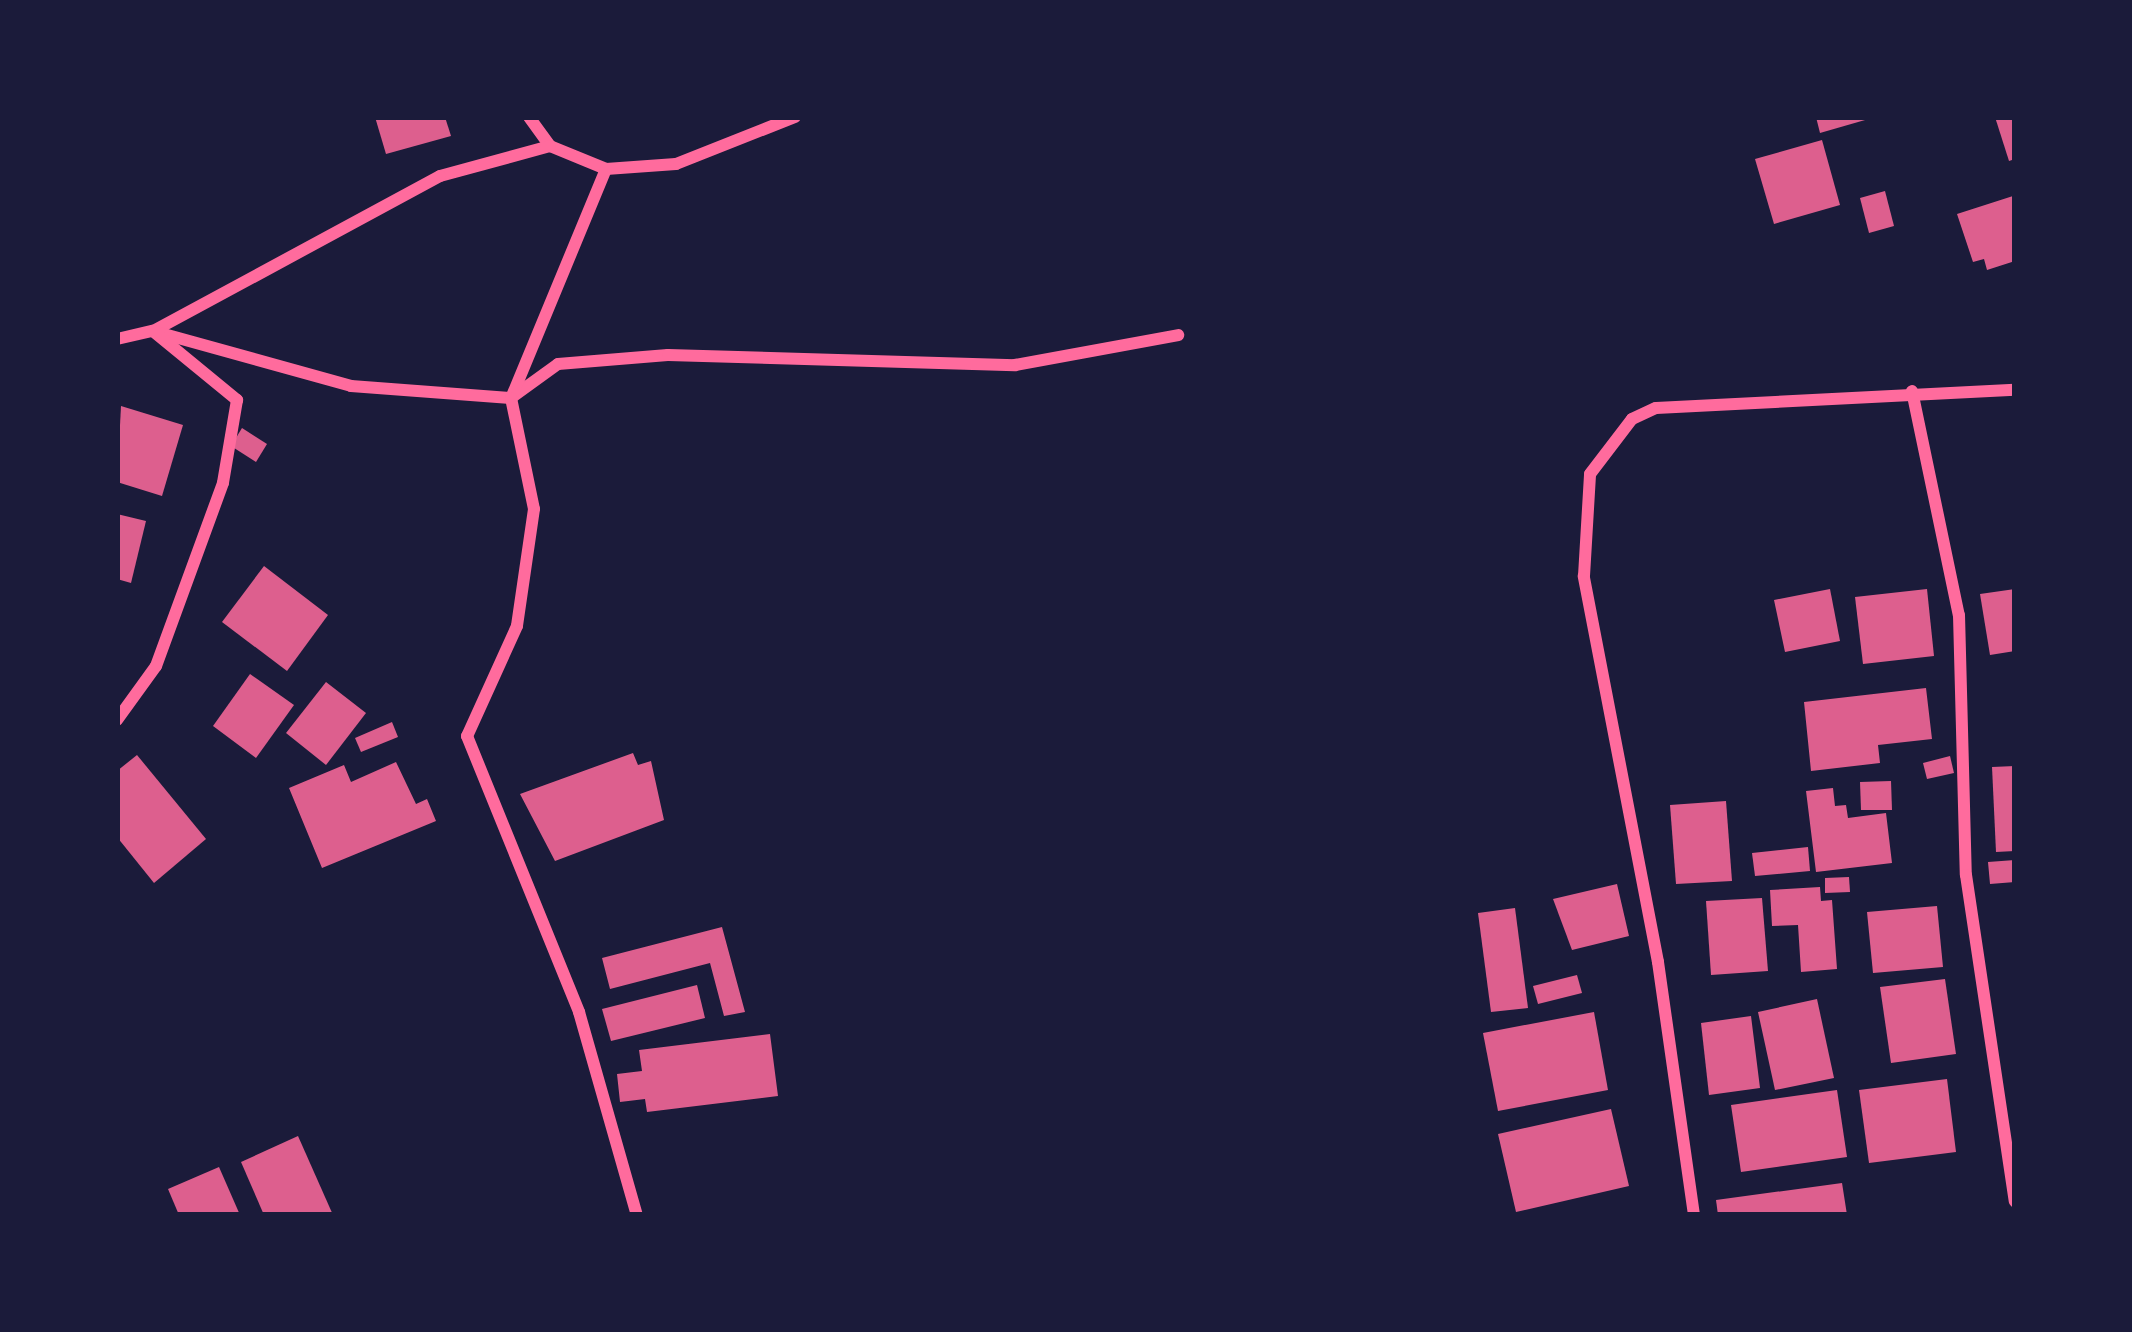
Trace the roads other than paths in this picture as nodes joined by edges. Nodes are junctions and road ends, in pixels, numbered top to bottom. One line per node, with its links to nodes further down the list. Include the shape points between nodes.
1 (529, 117): 3 (street)
2 (795, 117): 4 (street, via 676,164)
3 (550, 146): 4 (street); 5 (street, via 440,176)
4 (606, 169): 10 (street)
5 (153, 331): 7 (street); 10 (street, via 351,386); 11 (street, via 236,400 223,482 156,666)
6 (1178, 335): 10 (street, via 1015,365 668,355 558,364)
7 (117, 339)
8 (2015, 390): 9 (street)
9 (1912, 391): 12 (street, via 1959,614 1966,874); 14 (street, via 1656,408 1632,419 1590,474 1584,576 1658,962)
10 (511, 398): 13 (street, via 534,509 517,626 467,736 580,1012)
11 (117, 720)
12 (2015, 1202)
13 (637, 1215)
14 (1694, 1215)

